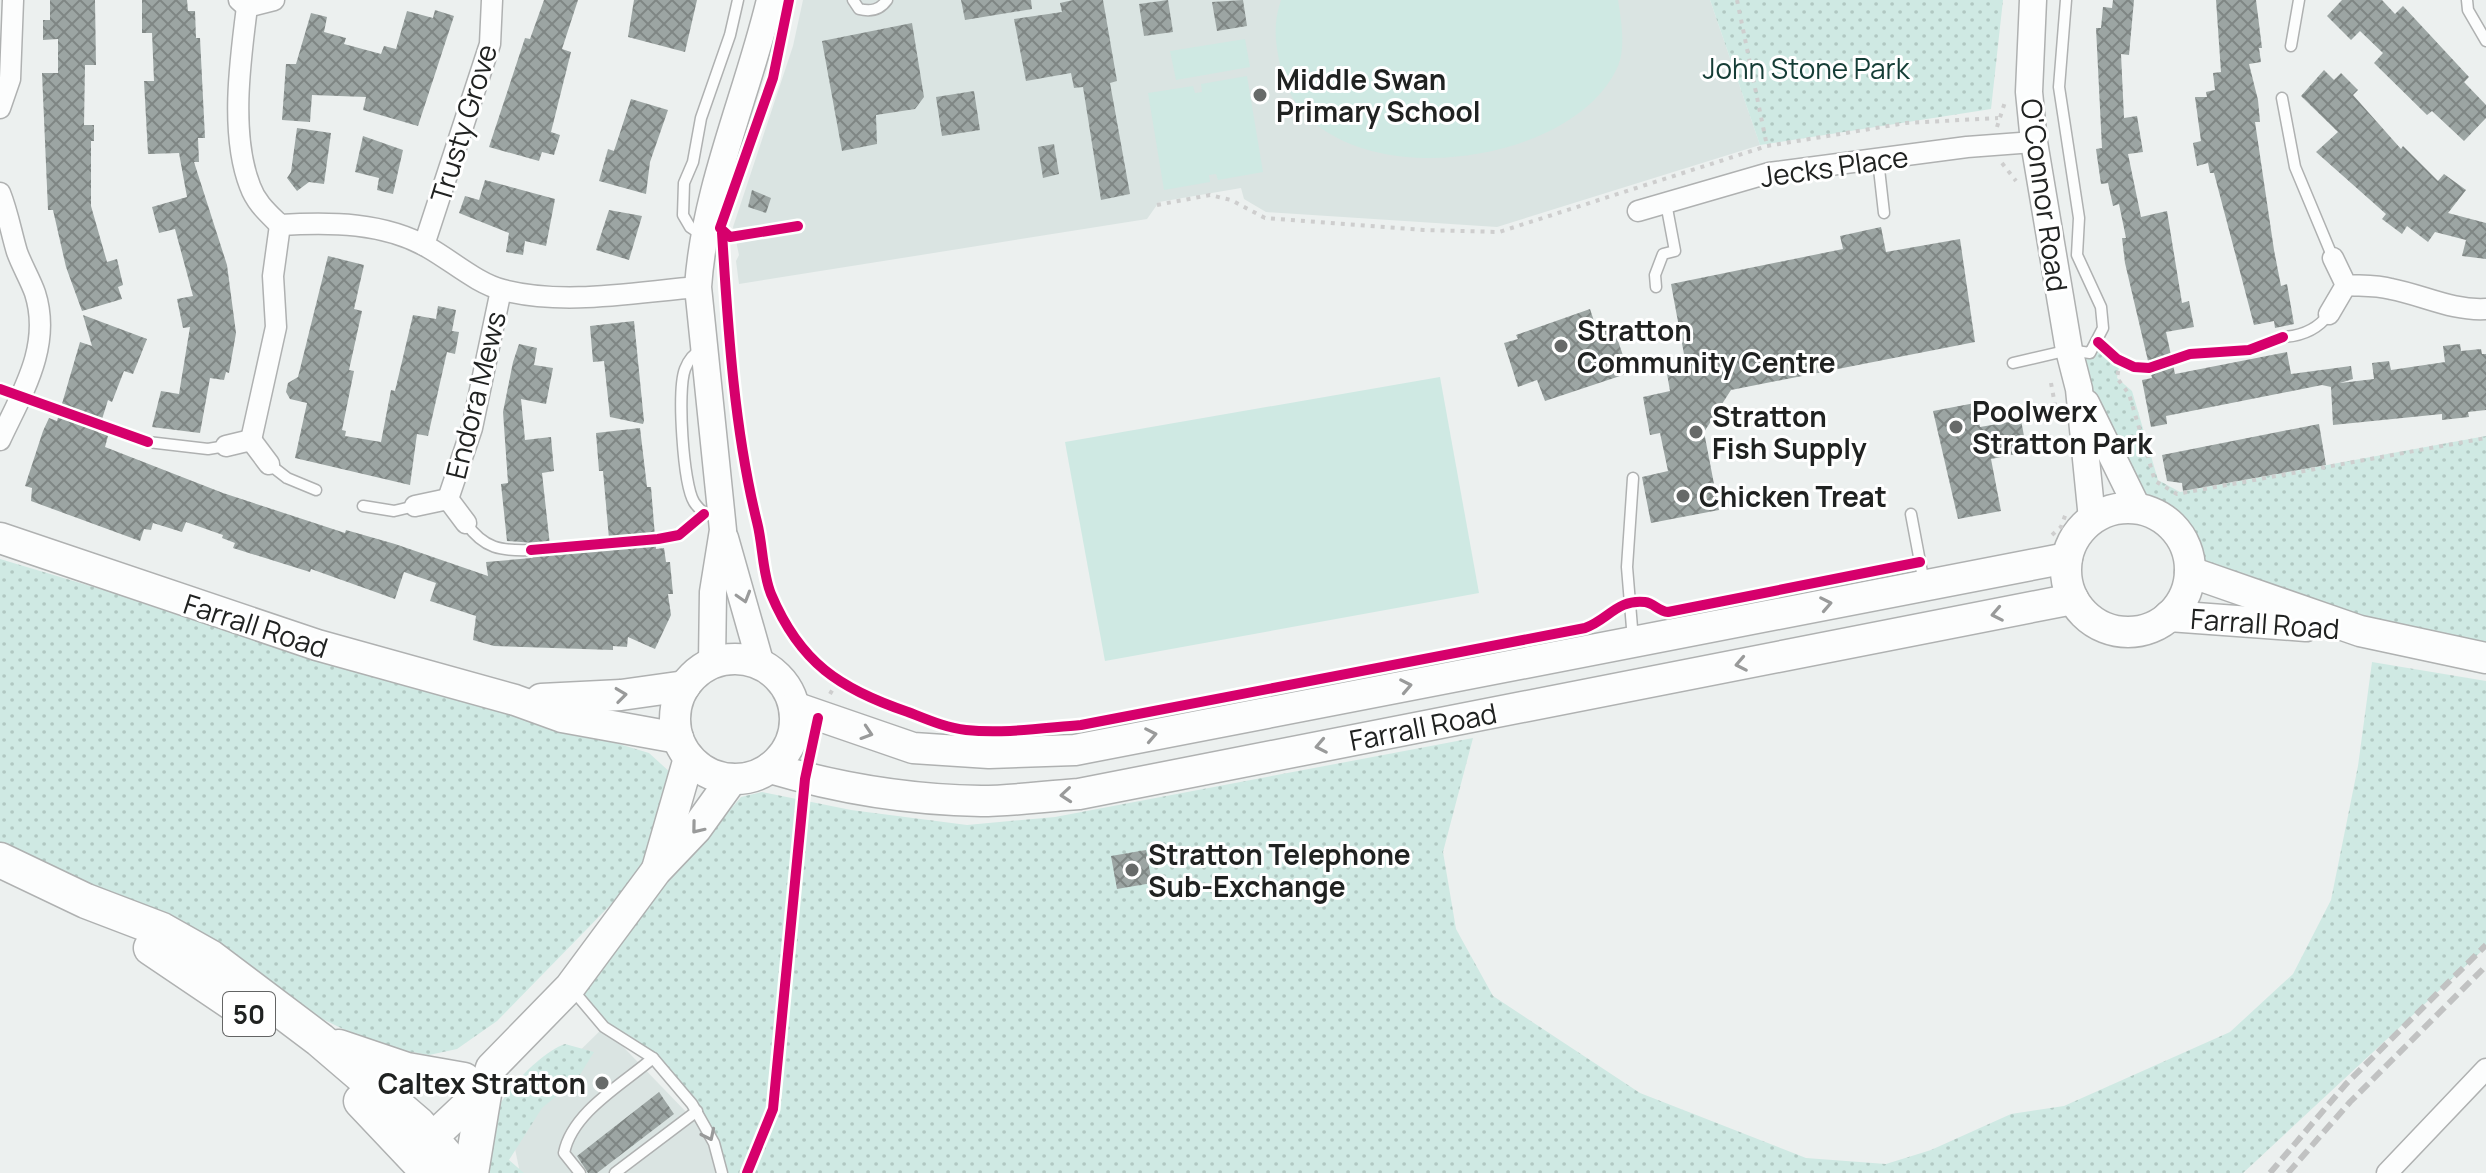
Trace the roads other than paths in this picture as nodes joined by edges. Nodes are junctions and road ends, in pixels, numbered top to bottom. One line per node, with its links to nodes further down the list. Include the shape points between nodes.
1 (13, 0): 16 (street, via 10,79)
2 (274, 0): 12 (street)
3 (492, 0): 25 (street, Trusty Grove, via 490,44)
4 (738, 0): 24 (lane, via 683,191 683,215)
5 (770, 0): 24 (street)
6 (853, 0): 7 (lane, via 867,11)
7 (887, 0)
8 (2033, 0): 17 (street, O'Connor Road, via 2029,92)
9 (2066, 0): 34 (lane, via 2062,121 2079,218 2077,255 2101,307 2103,328 2090,353)
10 (2299, 0): 14 (lane)
11 (2467, 0): 13 (lane)
12 (243, 4): 23 (street, via 242,147 250,185)
13 (2486, 41)
14 (2291, 46)
15 (2282, 98): 26 (lane, via 2295,167)
16 (0, 108)
17 (2034, 142): 18 (street, Jecks Place); 34 (street, O'Connor Road)
18 (1878, 160): 20 (street, Jecks Place, via 1769,173); 22 (lane)
19 (0, 193): 37 (street, via 35,294 41,333 34,367)
20 (1665, 201): 21 (street, Jecks Place); 29 (lane, via 1675,251 1663,254 1658,262)
21 (1638, 211)
22 (1884, 213)
23 (280, 225): 25 (street, via 371,228); 38 (street, via 273,276 276,327)
24 (703, 236): 28 (street)
25 (424, 245): 30 (street)
26 (2333, 258): 27 (street)
27 (2346, 285): 31 (street, via 2391,288 2425,300); 32 (street)
28 (698, 287): 30 (street, via 590,296); 51 (street)
29 (1656, 287)
30 (501, 290): 44 (street, Endora Mews, via 472,428)
31 (2486, 309)
32 (2329, 314): 33 (lane, via 2312,329)
33 (2283, 337)
34 (2058, 352): 35 (lane); 36 (street, O'Connor Road)
35 (2013, 363)
36 (2079, 389): 47 (street, O'Connor Road); 48 (street, O'Connor Road)
37 (0, 440)
38 (251, 440): 40 (street); 41 (street)
39 (148, 442): 40 (lane)
40 (226, 446)
41 (269, 464): 43 (lane)
42 (1633, 478): 60 (lane, via 1627,567)
43 (316, 490)
44 (448, 499): 46 (street, Endora Mews); 50 (street, Endora Mews)
45 (363, 506): 46 (lane, Endora Mews, via 394,511)
46 (415, 506)
47 (2138, 509): 48 (main road); 55 (main road, via 2169,524 2184,545)
48 (2080, 510): 54 (main road, via 2080,531)
49 (1911, 514): 56 (lane)
50 (466, 523): 53 (lane, Endora Mews, via 488,547)
51 (722, 524): 62 (street, via 713,592); 63 (street, one-way to 63)
52 (0, 538): 65 (main road, Farrall Road, via 317,645)
53 (531, 550)
54 (2067, 558): 56 (main road, Farrall Road); 57 (main road)
55 (2190, 572): 58 (main road, via 2181,602); 59 (main road, Farrall Road)
56 (1924, 585): 60 (main road, Farrall Road, one-way to 56)
57 (2073, 599): 58 (main road, via 2086,615 2115,631 2136,632); 68 (main road, Farrall Road, one-way to 68, via 1079,794 982,801 899,794)
58 (2169, 616): 59 (main road, Farrall Road)
59 (2360, 631): 61 (main road, Farrall Road)
60 (1634, 641): 66 (main road, Farrall Road, one-way to 60, via 913,748 989,753 1075,750)
61 (2486, 658)
62 (712, 663): 63 (main road, via 745,660); 64 (main road)
63 (761, 665): 66 (main road, via 776,675)
64 (685, 686): 65 (main road, Farrall Road, one-way to 64); 67 (main road, via 676,711)
65 (515, 700): 67 (main road, Farrall Road)
66 (794, 707): 68 (main road, via 794,730 785,752)
67 (683, 748): 69 (main road, Farrall Road, via 701,769); 71 (main road)
68 (770, 768): 69 (main road)
69 (732, 779): 71 (main road, one-way to 71, via 696,829)
70 (0, 860): 72 (main road, 50)
71 (656, 871): 73 (main road)
72 (86, 901): 74 (main road, 50, via 162,930 210,957); 79 (main road, 50, via 279,1035)
73 (570, 987): 75 (lane, via 604,1027); 77 (main road)
74 (320, 1040): 77 (main road, via 407,1070); 79 (main road, 50)
75 (653, 1058): 78 (lane); 82 (lane, via 582,1118 567,1139 564,1153)
76 (2486, 1069): 85 (street)
77 (480, 1079): 79 (main road); 81 (main road)
78 (697, 1111): 83 (lane); 84 (lane, one-way to 84)
79 (419, 1146): 80 (main road, 50)
80 (461, 1173)
81 (471, 1173)
82 (580, 1173)
83 (615, 1173)
84 (722, 1173)
85 (2387, 1173)

